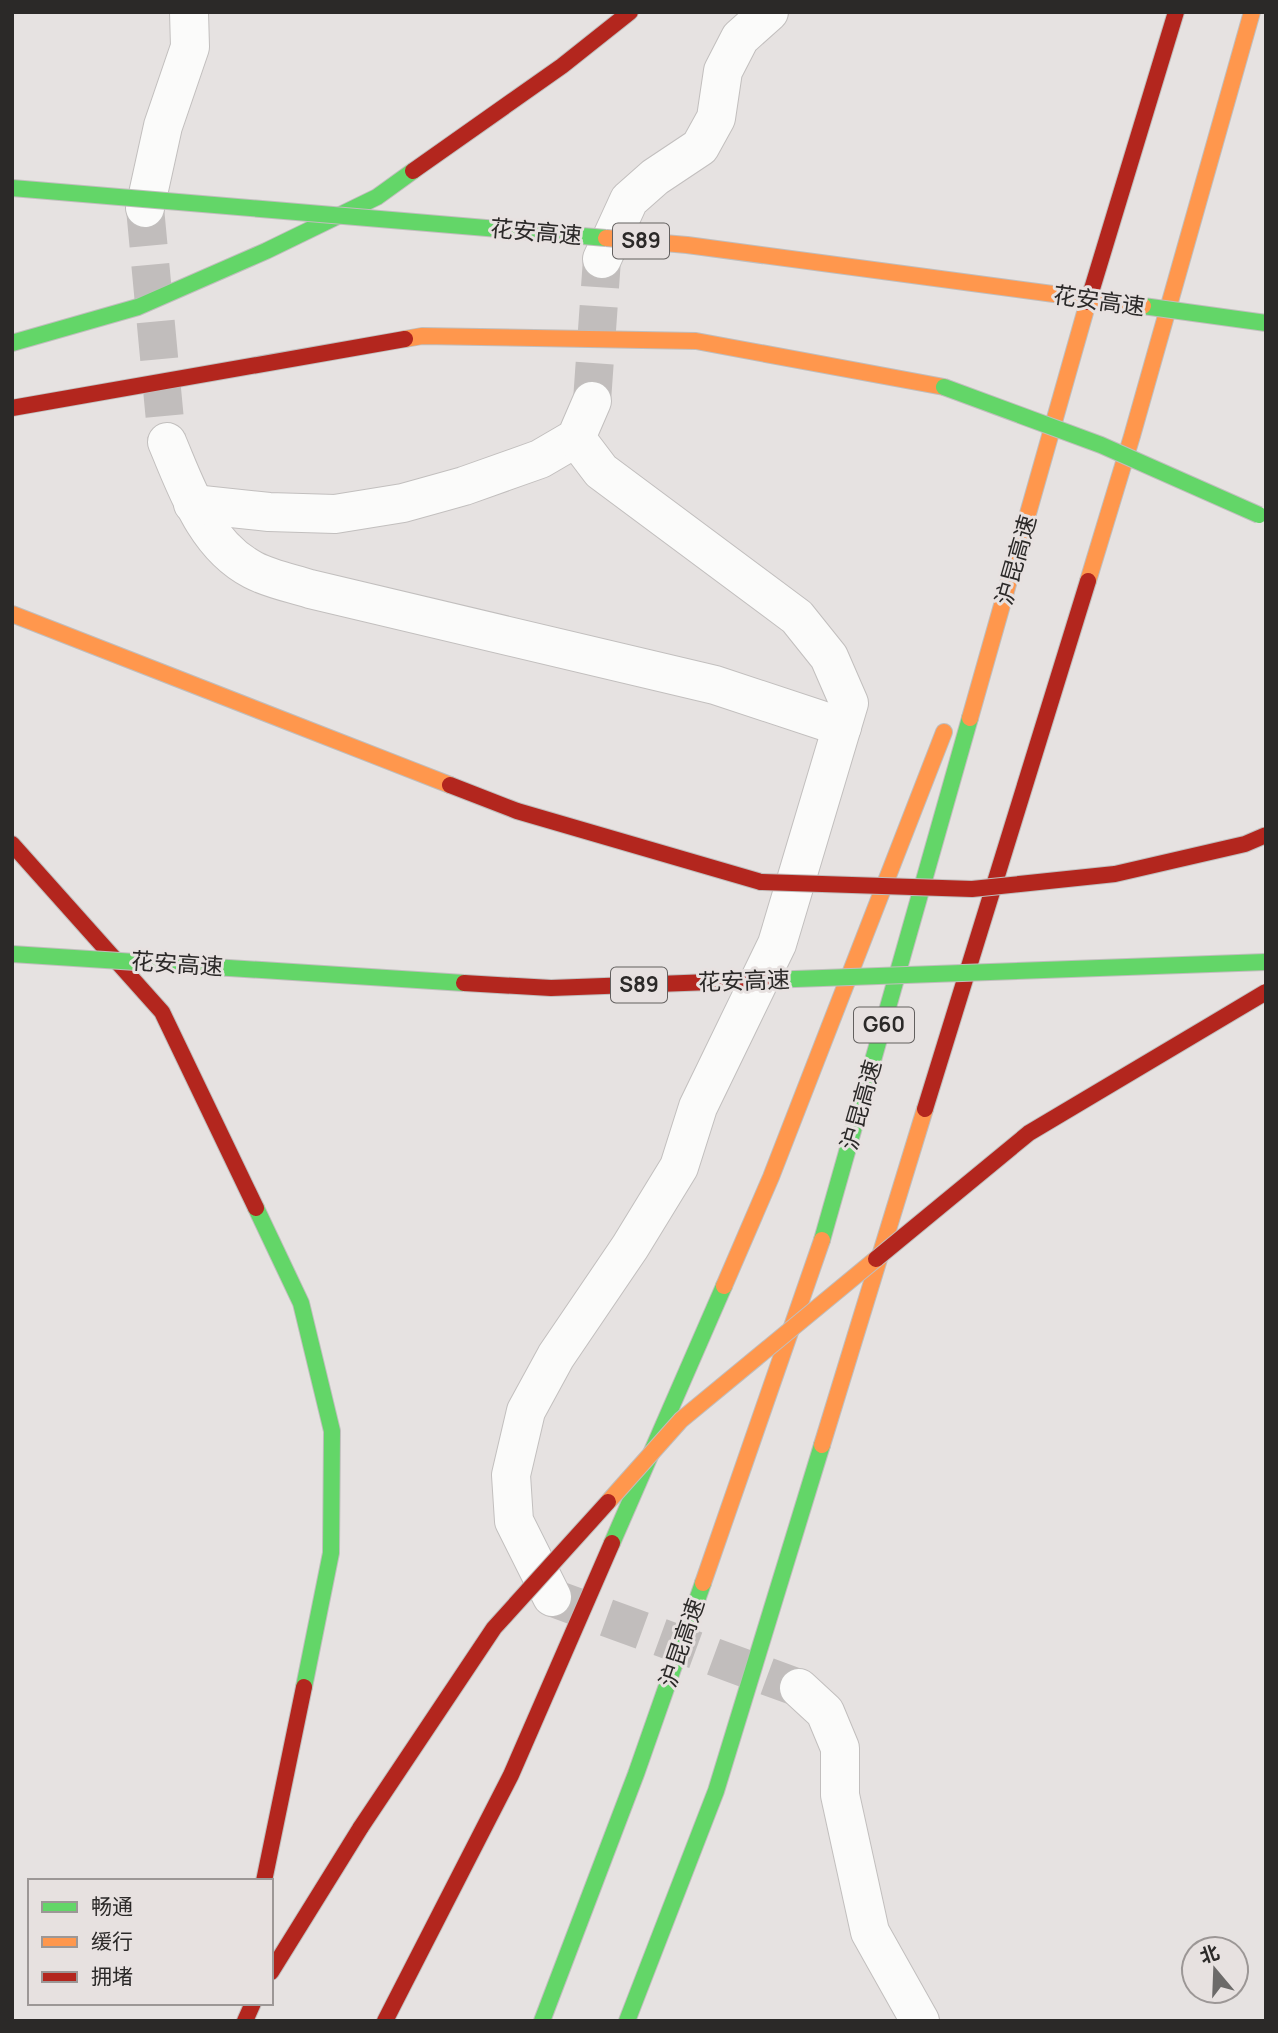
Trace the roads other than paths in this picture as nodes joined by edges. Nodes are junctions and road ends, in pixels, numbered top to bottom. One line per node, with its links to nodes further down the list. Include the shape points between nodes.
1 (189, 12): 7 (street, via 190,47 163,126)
2 (630, 12): 10 (highway, via 377,197 138,307)
3 (769, 12): 8 (street, via 740,38 723,71 716,118 700,147 629,200)
4 (1176, 12): 17 (highway, 沪昆高速 / G60)
5 (1252, 12): 35 (highway, G60, via 1128,450 716,1791)
6 (12, 188): 9 (highway, 花安高速 / S89, bridge, via 687,245)
7 (145, 208)
8 (602, 259)
9 (1266, 323)
10 (12, 343)
11 (592, 401): 13 (street)
12 (12, 408): 16 (highway, bridge, via 422,335 696,341 944,387 1101,445)
13 (576, 438): 15 (street, via 540,459 403,503 335,514); 21 (street, via 601,471 797,617 829,657 849,703)
14 (167, 442): 15 (street)
15 (193, 504): 21 (street, via 215,538 252,570 310,589 715,685)
16 (1262, 517)
17 (1028, 518): 19 (highway); 34 (highway, 沪昆高速 / G60, via 824,1234 636,1774)
18 (12, 614): 22 (highway, bridge, via 517,811 761,882 972,889 1115,874)
19 (962, 686)
20 (952, 712): 33 (highway, via 771,1177 511,1775)
21 (842, 727): 27 (street, via 777,944 698,1107 678,1167 556,1356 526,1411 511,1475 514,1521)
22 (1266, 835)
23 (12, 844): 29 (highway, via 162,1012 304,1315 332,1431 331,1553)
24 (12, 954): 25 (highway, 花安高速 / S89, bridge, via 551,988)
25 (1266, 962)
26 (1266, 992): 30 (highway, bridge, via 1029,1133 681,1420 495,1628 360,1827)
27 (552, 1597)
28 (799, 1688): 36 (street, via 825,1712 840,1748 840,1794 870,1932)
29 (264, 1879)
30 (273, 1969)
31 (252, 2005): 32 (highway)
32 (245, 2021)
33 (385, 2021)
34 (542, 2021)
35 (627, 2021)
36 (920, 2021)

